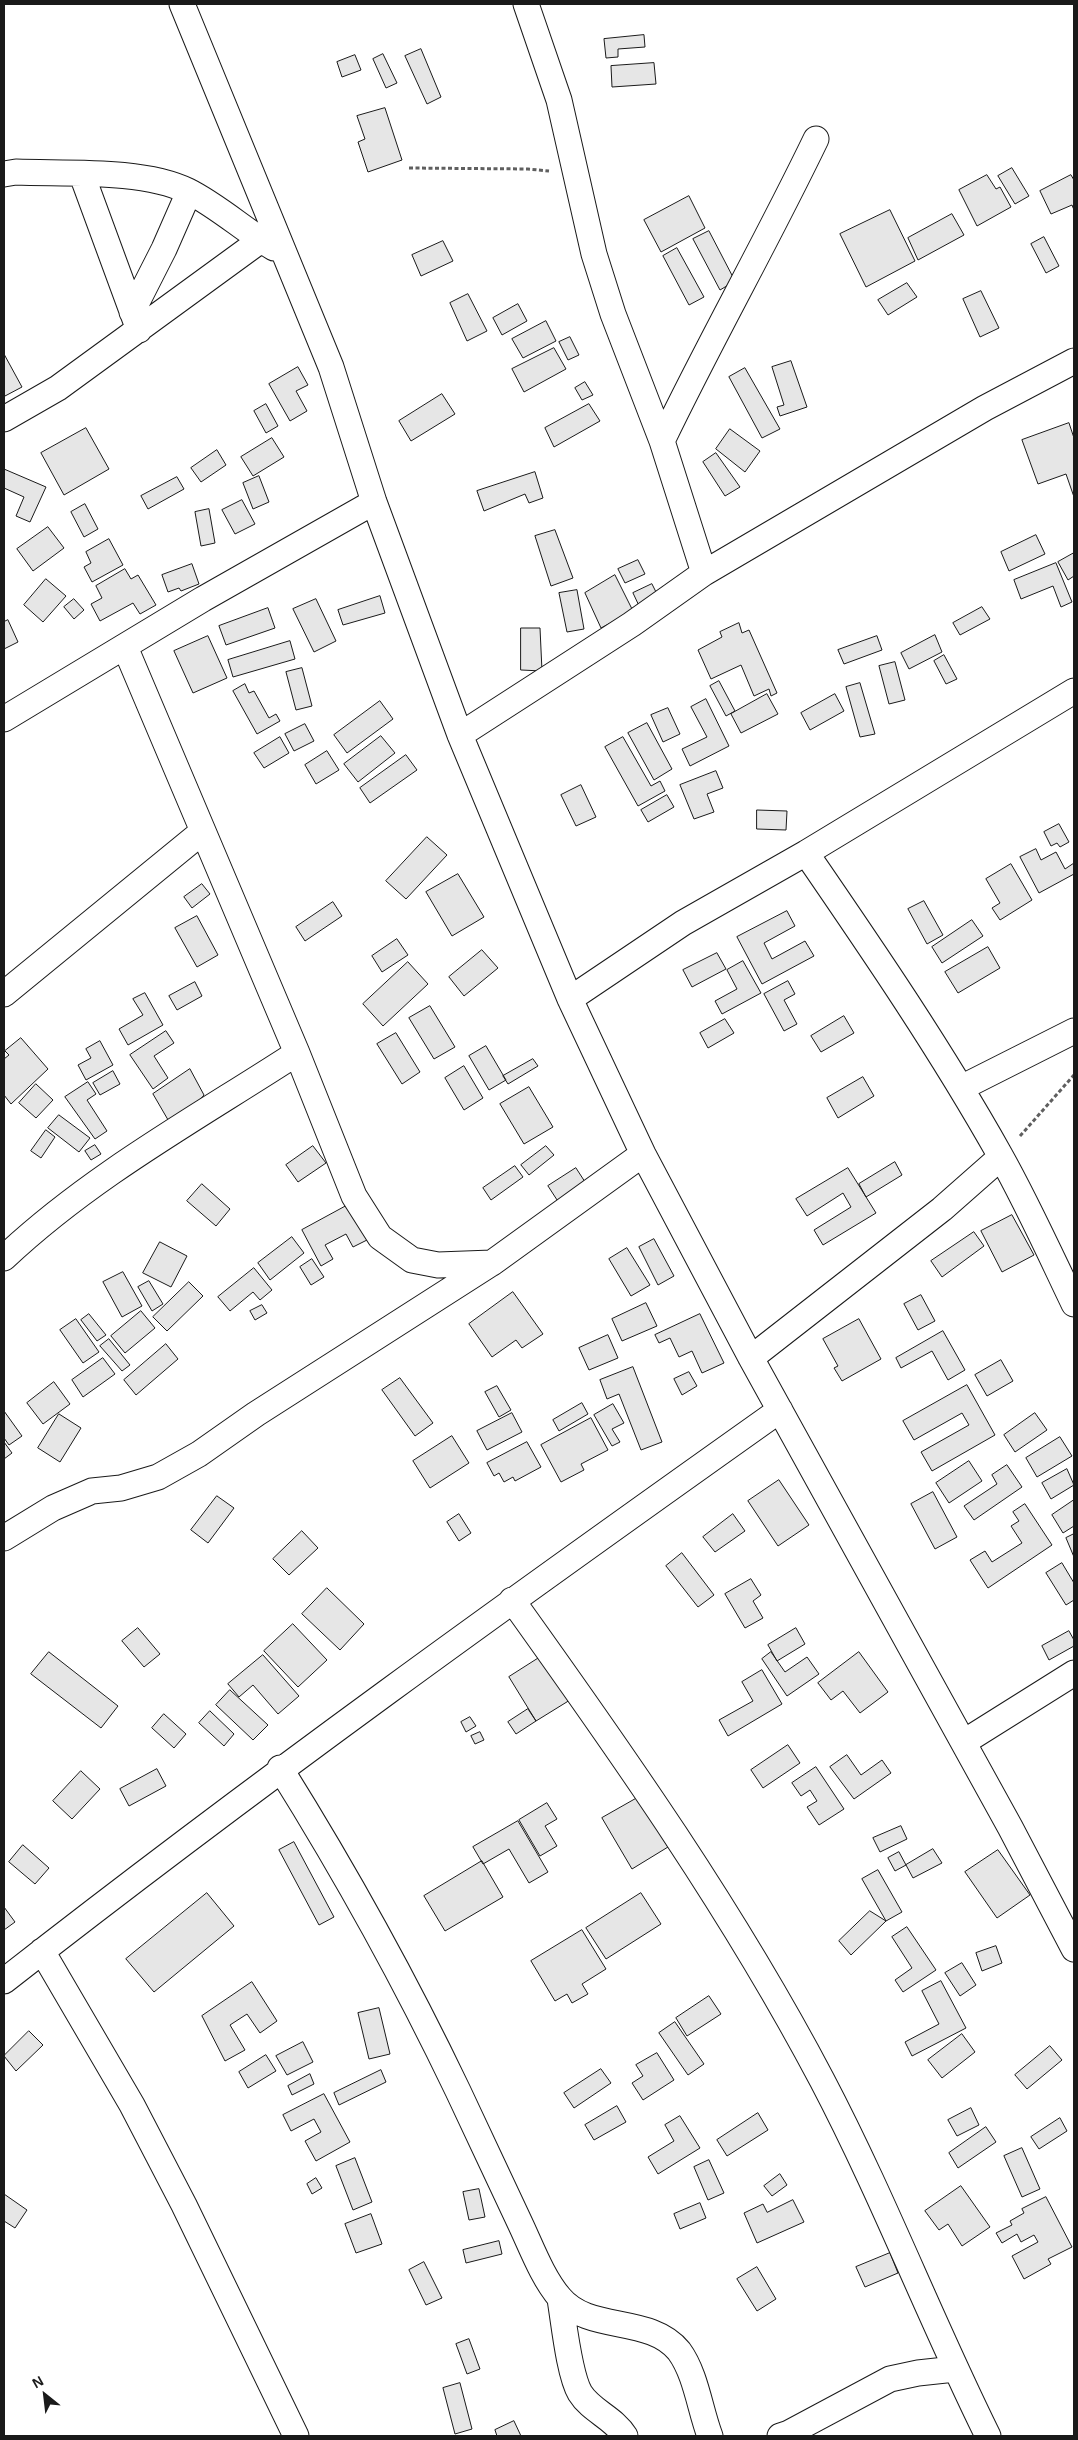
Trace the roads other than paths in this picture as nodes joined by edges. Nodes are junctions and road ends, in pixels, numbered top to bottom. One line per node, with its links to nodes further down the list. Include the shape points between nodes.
1 (182, 4): 8 (street)
2 (526, 4): 12 (street, via 559,100 594,254 613,314)
3 (816, 139): 12 (street)
4 (8, 171): 5 (street)
5 (82, 175): 6 (street, via 138,177 164,182); 9 (street)
6 (189, 192): 7 (street); 9 (street)
7 (261, 240): 8 (street); 9 (street)
8 (287, 256): 13 (street, via 331,367)
9 (135, 321): 11 (street, via 58,388)
10 (1074, 361): 14 (street, via 985,408)
11 (4, 419)
12 (662, 441): 14 (street)
13 (374, 502): 15 (street); 18 (street)
14 (704, 573): 18 (street, via 632,624)
15 (124, 647): 17 (street); 19 (street)
16 (1074, 691): 20 (street)
17 (4, 719)
18 (460, 735): 22 (street)
19 (202, 832): 21 (street); 24 (street)
20 (806, 853): 22 (street, via 683,923); 25 (street, via 887,970)
21 (4, 994)
22 (570, 998): 26 (street)
23 (1074, 1031): 25 (street)
24 (297, 1053): 28 (street, via 103,1177 29,1234); 29 (street, via 354,1196 380,1237 412,1260 438,1264)
25 (961, 1088): 27 (street)
26 (644, 1154): 29 (street); 31 (street)
27 (1001, 1157): 30 (street); 31 (street, via 942,1209)
28 (4, 1258)
29 (492, 1263): 33 (street, via 199,1454 158,1477 121,1488 92,1491 52,1508)
30 (1074, 1304)
31 (751, 1358): 32 (street)
32 (780, 1410): 34 (street); 36 (street)
33 (4, 1538)
34 (512, 1600): 37 (street); 42 (street, via 664,1815 785,2015 822,2080)
35 (1074, 1673): 36 (street)
36 (964, 1742): 38 (street)
37 (280, 1768): 39 (street); 41 (street, via 329,1846 433,2038 527,2238)
38 (1074, 1949)
39 (42, 1951): 40 (street); 43 (street, via 146,2130)
40 (4, 1981)
41 (560, 2299): 44 (street, via 580,2393); 45 (street, via 586,2315 650,2332 671,2344 686,2362)
42 (955, 2369): 46 (street, via 890,2379); 47 (street)
43 (296, 2436)
44 (625, 2436)
45 (710, 2436)
46 (780, 2436)
47 (988, 2436)

